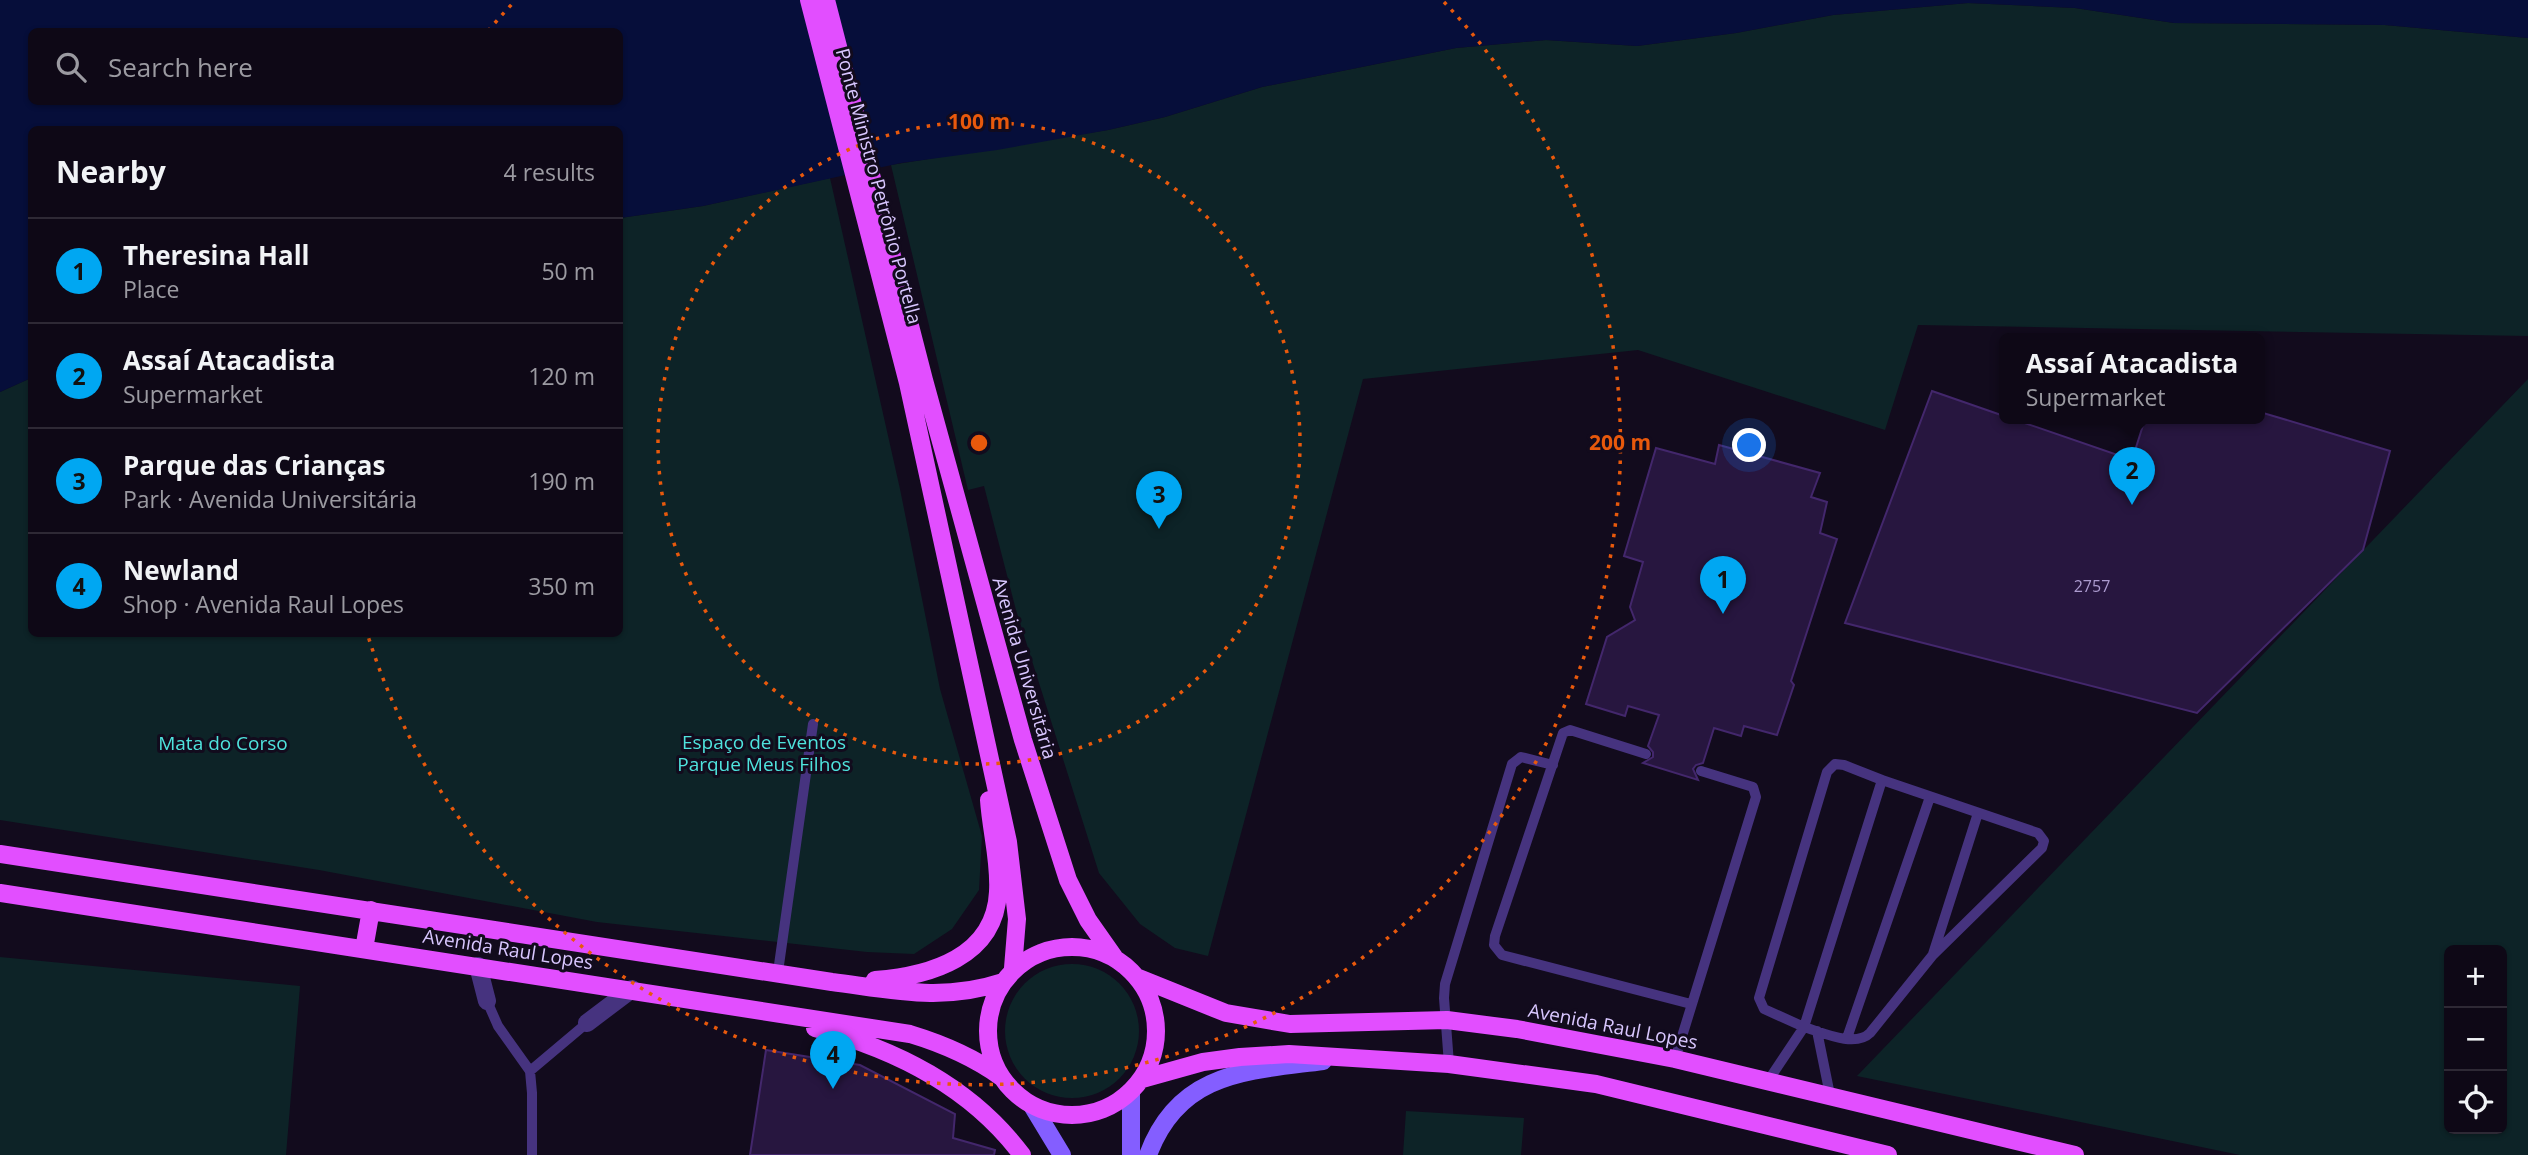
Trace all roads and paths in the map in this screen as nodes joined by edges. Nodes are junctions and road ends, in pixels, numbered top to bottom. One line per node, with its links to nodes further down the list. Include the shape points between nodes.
1 (809, 0): 3 (main road, Ponte Ministro Petrônio Portella)
2 (825, 0): 3 (main road, Ponte Ministro Petrônio Portella)
3 (916, 381): 8 (main road); 17 (main road, Avenida Universitária, via 1068,880)
4 (813, 724): 19 (lane)
5 (1646, 754): 6 (lane, via 1570,730 1563,733)
6 (1552, 765): 25 (lane, via 1494,936 1497,951); 27 (lane, via 1521,757 1512,764 1445,984)
7 (1701, 771): 25 (lane, via 1753,787 1756,797)
8 (992, 773): 20 (main road, via 1014,880 1017,919); 22 (main road, via 990,812 998,891 995,912 983,935 949,964 924,973)
9 (1882, 779): 10 (lane); 29 (lane); 29 (lane, via 1844,765 1835,764 1827,772 1759,998 1764,1009)
10 (1930, 797): 11 (lane); 31 (lane)
11 (1978, 813): 16 (lane); 16 (lane, via 2038,833 2044,841 2042,848)
12 (0, 854): 14 (main road, Avenida Raul Lopes)
13 (0, 893): 15 (main road, Avenida Raul Lopes)
14 (371, 910): 15 (main road); 19 (main road, Avenida Raul Lopes)
15 (364, 949): 18 (main road, Avenida Raul Lopes)
16 (1932, 956): 31 (lane, via 1865,1038)
17 (1114, 957): 20 (main road, via 1077,946 1055,947 1034,955); 21 (main road)
18 (478, 966): 23 (main road, Avenida Raul Lopes); 24 (street)
19 (778, 972): 22 (main road, Avenida Raul Lopes)
20 (1008, 975): 22 (main road, Avenida Raul Lopes, via 978,990 948,993); 36 (main road, via 995,994 989,1015 991,1058)
21 (1139, 978): 27 (main road, Avenida Raul Lopes, via 1226,1013 1290,1024); 38 (main road, via 1156,1022 1154,1051)
22 (832, 982)
23 (632, 989): 26 (main road, Avenida Raul Lopes); 28 (street)
24 (487, 1001): 35 (lane, via 498,1026)
25 (1691, 1004): 33 (lane)
26 (752, 1008): 36 (main road, Avenida Raul Lopes, via 910,1034 948,1046); 43 (main road, via 852,1038 903,1060 957,1091)
27 (1447, 1020): 33 (main road, Avenida Raul Lopes); 34 (lane)
28 (587, 1023): 35 (lane)
29 (1804, 1027): 30 (lane); 37 (lane)
30 (1817, 1031): 31 (lane); 39 (lane)
31 (1847, 1038)
32 (1337, 1059): 34 (main road); 38 (main road, via 1289,1054 1240,1057 1203,1062); 46 (main road, via 1244,1072 1202,1086 1167,1120)
33 (1675, 1059): 37 (main road, Avenida Raul Lopes)
34 (1449, 1064): 47 (main road, via 1596,1084)
35 (530, 1071): 42 (lane)
36 (1001, 1077): 40 (main road)
37 (1768, 1080): 39 (main road, Avenida Raul Lopes)
38 (1137, 1085): 40 (main road, via 1110,1107 1085,1115 1058,1115); 45 (main road)
39 (1830, 1095): 41 (main road, Avenida Raul Lopes)
40 (1034, 1107): 44 (main road)
41 (2036, 1150): 48 (main road, Avenida Raul Lopes)
42 (531, 1155)
43 (1022, 1155)
44 (1062, 1155)
45 (1131, 1155)
46 (1148, 1155)
47 (1888, 1155)
48 (2076, 1155)

